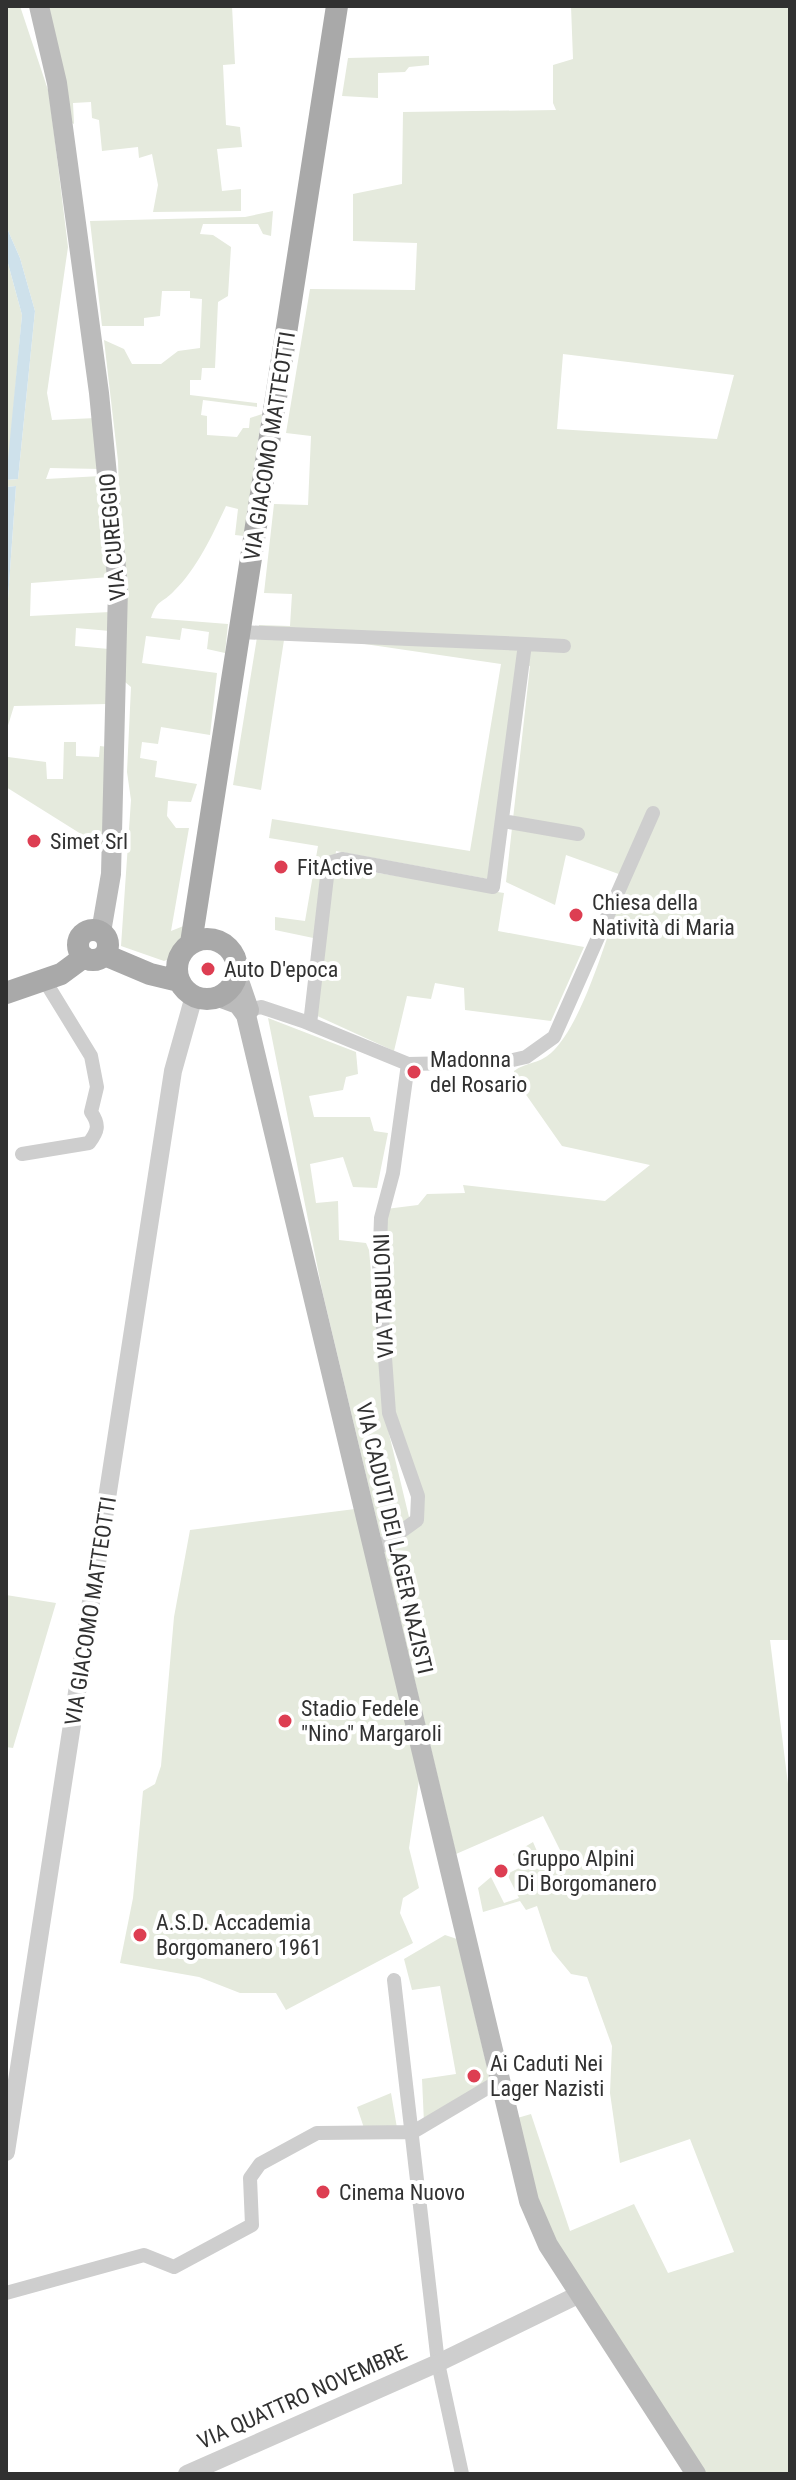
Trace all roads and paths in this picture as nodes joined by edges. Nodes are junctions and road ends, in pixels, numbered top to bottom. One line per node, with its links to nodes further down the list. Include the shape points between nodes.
1 (39, 6): 9 (main road, VIA CUREGGIO, via 51,53 99,393 118,588 111,874)
2 (337, 6): 3 (main road, VIA GIACOMO MATTEOTTI)
3 (241, 632): 4 (street); 10 (main road, VIA GIACOMO MATTEOTTI, via 201,886)
4 (525, 644): 5 (street); 7 (street)
5 (564, 646)
6 (653, 813): 19 (street, via 554,1037 526,1057 504,1062)
7 (503, 821): 8 (street); 18 (street, via 493,887 342,859 332,862)
8 (578, 834)
9 (101, 932): 11 (main road, via 108,941)
10 (200, 941): 12 (main road, via 230,949); 14 (main road, via 181,953)
11 (94, 956): 13 (main road); 14 (main road)
12 (237, 975): 16 (main road); 17 (main road, VIA CADUTI DEI LAGER NAZISTI)
13 (45, 981): 15 (main road); 20 (street, via 94,1065 97,1087 91,1112 98,1132 89,1143)
14 (183, 982): 16 (main road); 25 (street, VIA GIACOMO MATTEOTTI)
15 (6, 993)
16 (219, 997): 17 (main road)
17 (248, 1013): 18 (street, via 261,1007); 21 (main road, VIA CADUTI DEI LAGER NAZISTI)
18 (310, 1024): 19 (street)
19 (408, 1064): 21 (street, VIA TABULONI, via 393,1173 381,1218 379,1274 389,1413 418,1496 417,1520)
20 (22, 1154)
21 (374, 1551): 23 (main road, VIA CADUTI DEI LAGER NAZISTI)
22 (394, 1980): 24 (street, VIA QUATTRO NOVEMBRE)
23 (499, 2081): 24 (street); 27 (main road, VIA CADUTI DEI LAGER NAZISTI, via 529,2201 548,2245)
24 (413, 2132): 26 (street, via 317,2133 260,2164 250,2178 252,2225 174,2267 144,2255); 28 (street, VIA QUATTRO NOVEMBRE)
25 (6, 2152)
26 (6, 2293)
27 (580, 2294): 28 (street, VIA QUATTRO NOVEMBRE); 31 (main road)
28 (438, 2363): 29 (street, VIA QUATTRO NOVEMBRE); 30 (street)
29 (187, 2474)
30 (462, 2474)
31 (696, 2474)

